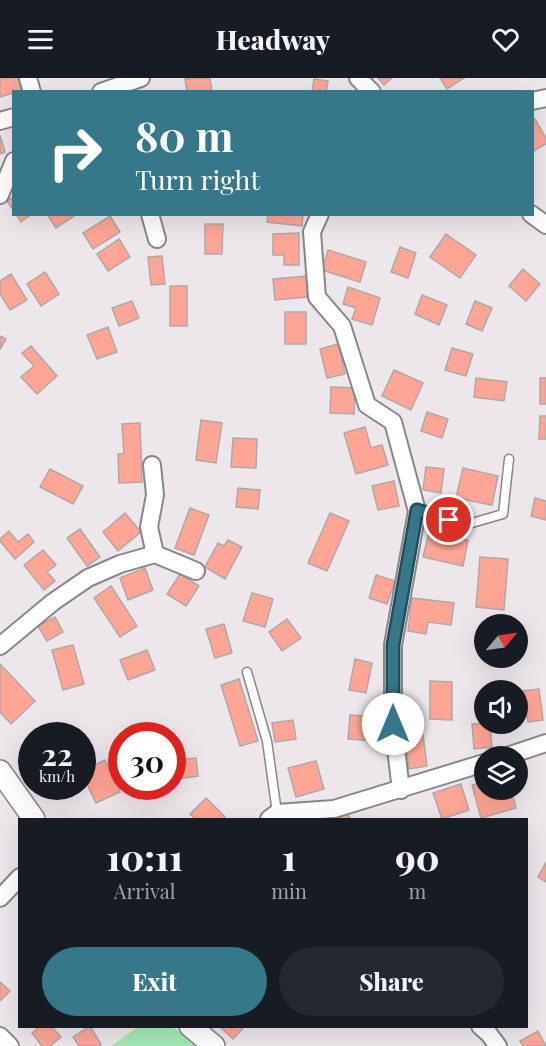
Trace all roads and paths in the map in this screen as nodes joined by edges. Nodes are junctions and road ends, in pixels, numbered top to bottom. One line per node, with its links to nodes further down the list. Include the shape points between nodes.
1 (141, 78): 3 (street)
2 (358, 78): 4 (street)
3 (107, 90)
4 (370, 90)
5 (12, 166): 6 (street)
6 (0, 195)
7 (151, 216): 11 (street)
8 (319, 216): 14 (street, via 312,232 317,297 342,326 367,405 393,422)
9 (534, 216): 10 (street)
10 (546, 225)
11 (157, 239)
12 (509, 459): 14 (lane, via 503,514 465,525)
13 (152, 465): 15 (street, via 155,495 149,527)
14 (417, 510): 23 (street, via 393,645 393,724)
15 (156, 554): 16 (street); 17 (street, via 88,578)
16 (196, 571)
17 (0, 646)
18 (247, 672): 24 (lane, via 267,741)
19 (546, 743): 20 (street)
20 (528, 749)
21 (474, 766): 23 (street)
22 (0, 771): 25 (street)
23 (401, 790): 24 (street, via 334,809)
24 (275, 817)
25 (32, 818)
26 (18, 879): 27 (street)
27 (0, 898)
28 (192, 1028): 32 (street)
29 (482, 1028): 33 (street)
30 (0, 1036): 31 (street)
31 (10, 1046)
32 (214, 1046)
33 (498, 1046)

